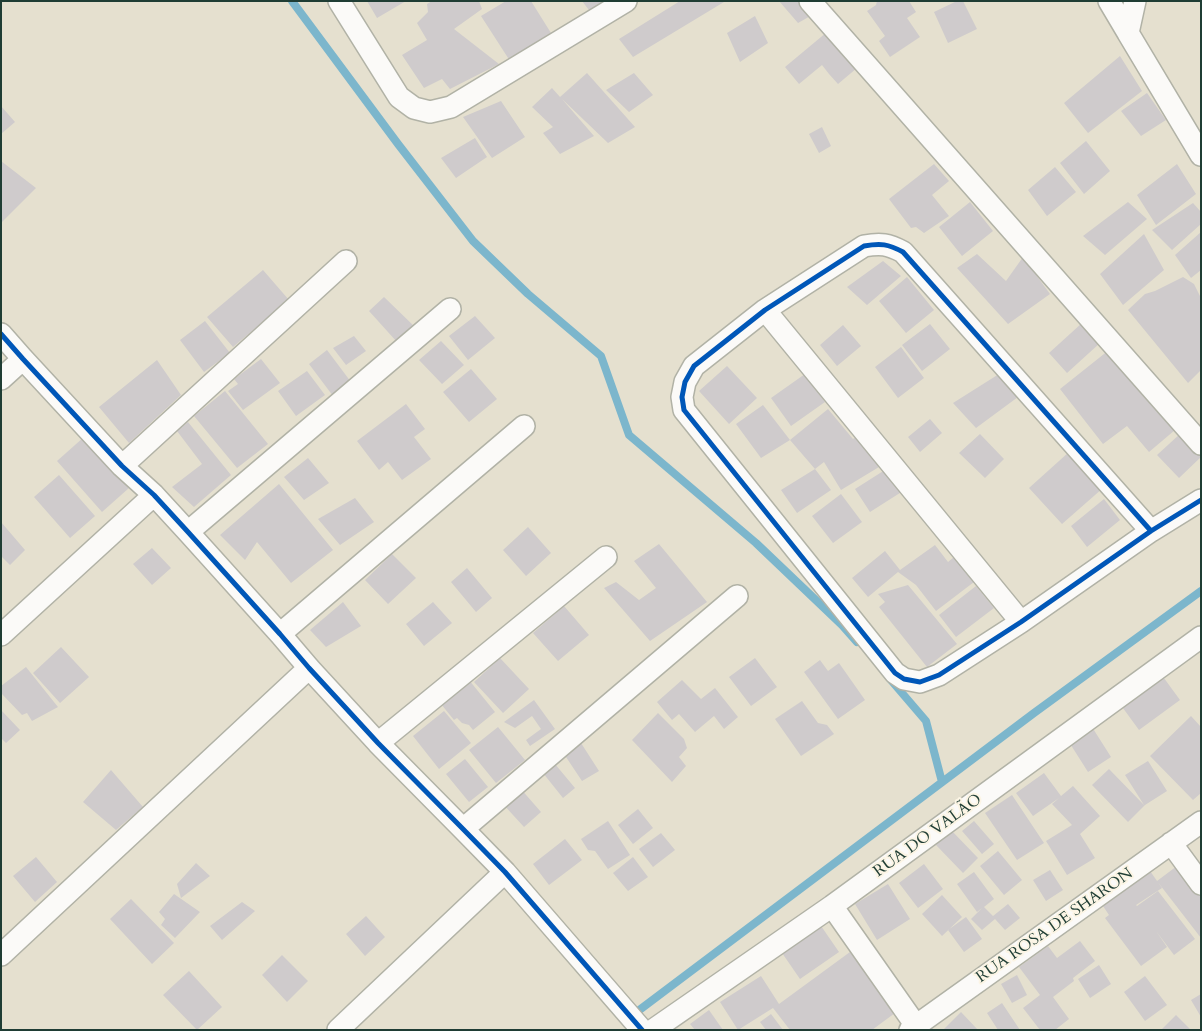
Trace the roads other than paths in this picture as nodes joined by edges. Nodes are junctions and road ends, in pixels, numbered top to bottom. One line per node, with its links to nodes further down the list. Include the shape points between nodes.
1 (339, 1): 2 (street, via 399,97 414,108 430,112 451,107)
2 (626, 1)
3 (810, 1): 15 (street)
4 (1109, 1): 6 (street)
5 (1135, 1): 6 (street)
6 (1128, 33): 7 (street)
7 (1201, 155)
8 (346, 261): 16 (street)
9 (450, 309): 20 (street)
10 (764, 310): 19 (street, via 864,246 890,245 903,252); 23 (street); 23 (street, via 694,366 685,382 684,410 895,673 904,679 920,682 939,675)
11 (1, 334): 12 (street)
12 (23, 359): 13 (street); 16 (street)
13 (1, 379)
14 (524, 426): 24 (street)
15 (1201, 444)
16 (122, 466): 17 (street)
17 (154, 495): 20 (street); 25 (street)
18 (1201, 500): 19 (street)
19 (1151, 531): 23 (street)
20 (188, 532): 24 (street)
21 (606, 557): 28 (street)
22 (737, 596): 30 (street)
23 (1020, 622)
24 (280, 634): 27 (street)
25 (1, 635)
26 (1201, 637): 34 (street, RUA DO VALÃO)
27 (309, 668): 28 (street); 35 (street)
28 (378, 744): 30 (street)
29 (1201, 822): 31 (street, RUA ROSA DE SHARON)
30 (463, 829): 32 (street)
31 (1171, 844): 33 (street); 36 (street, RUA ROSA DE SHARON)
32 (504, 872): 37 (street); 38 (street)
33 (1201, 884)
34 (832, 906): 36 (street); 39 (street, RUA DO VALÃO)
35 (1, 955)
36 (915, 1028)
37 (338, 1030)
38 (642, 1030)
39 (653, 1030)

